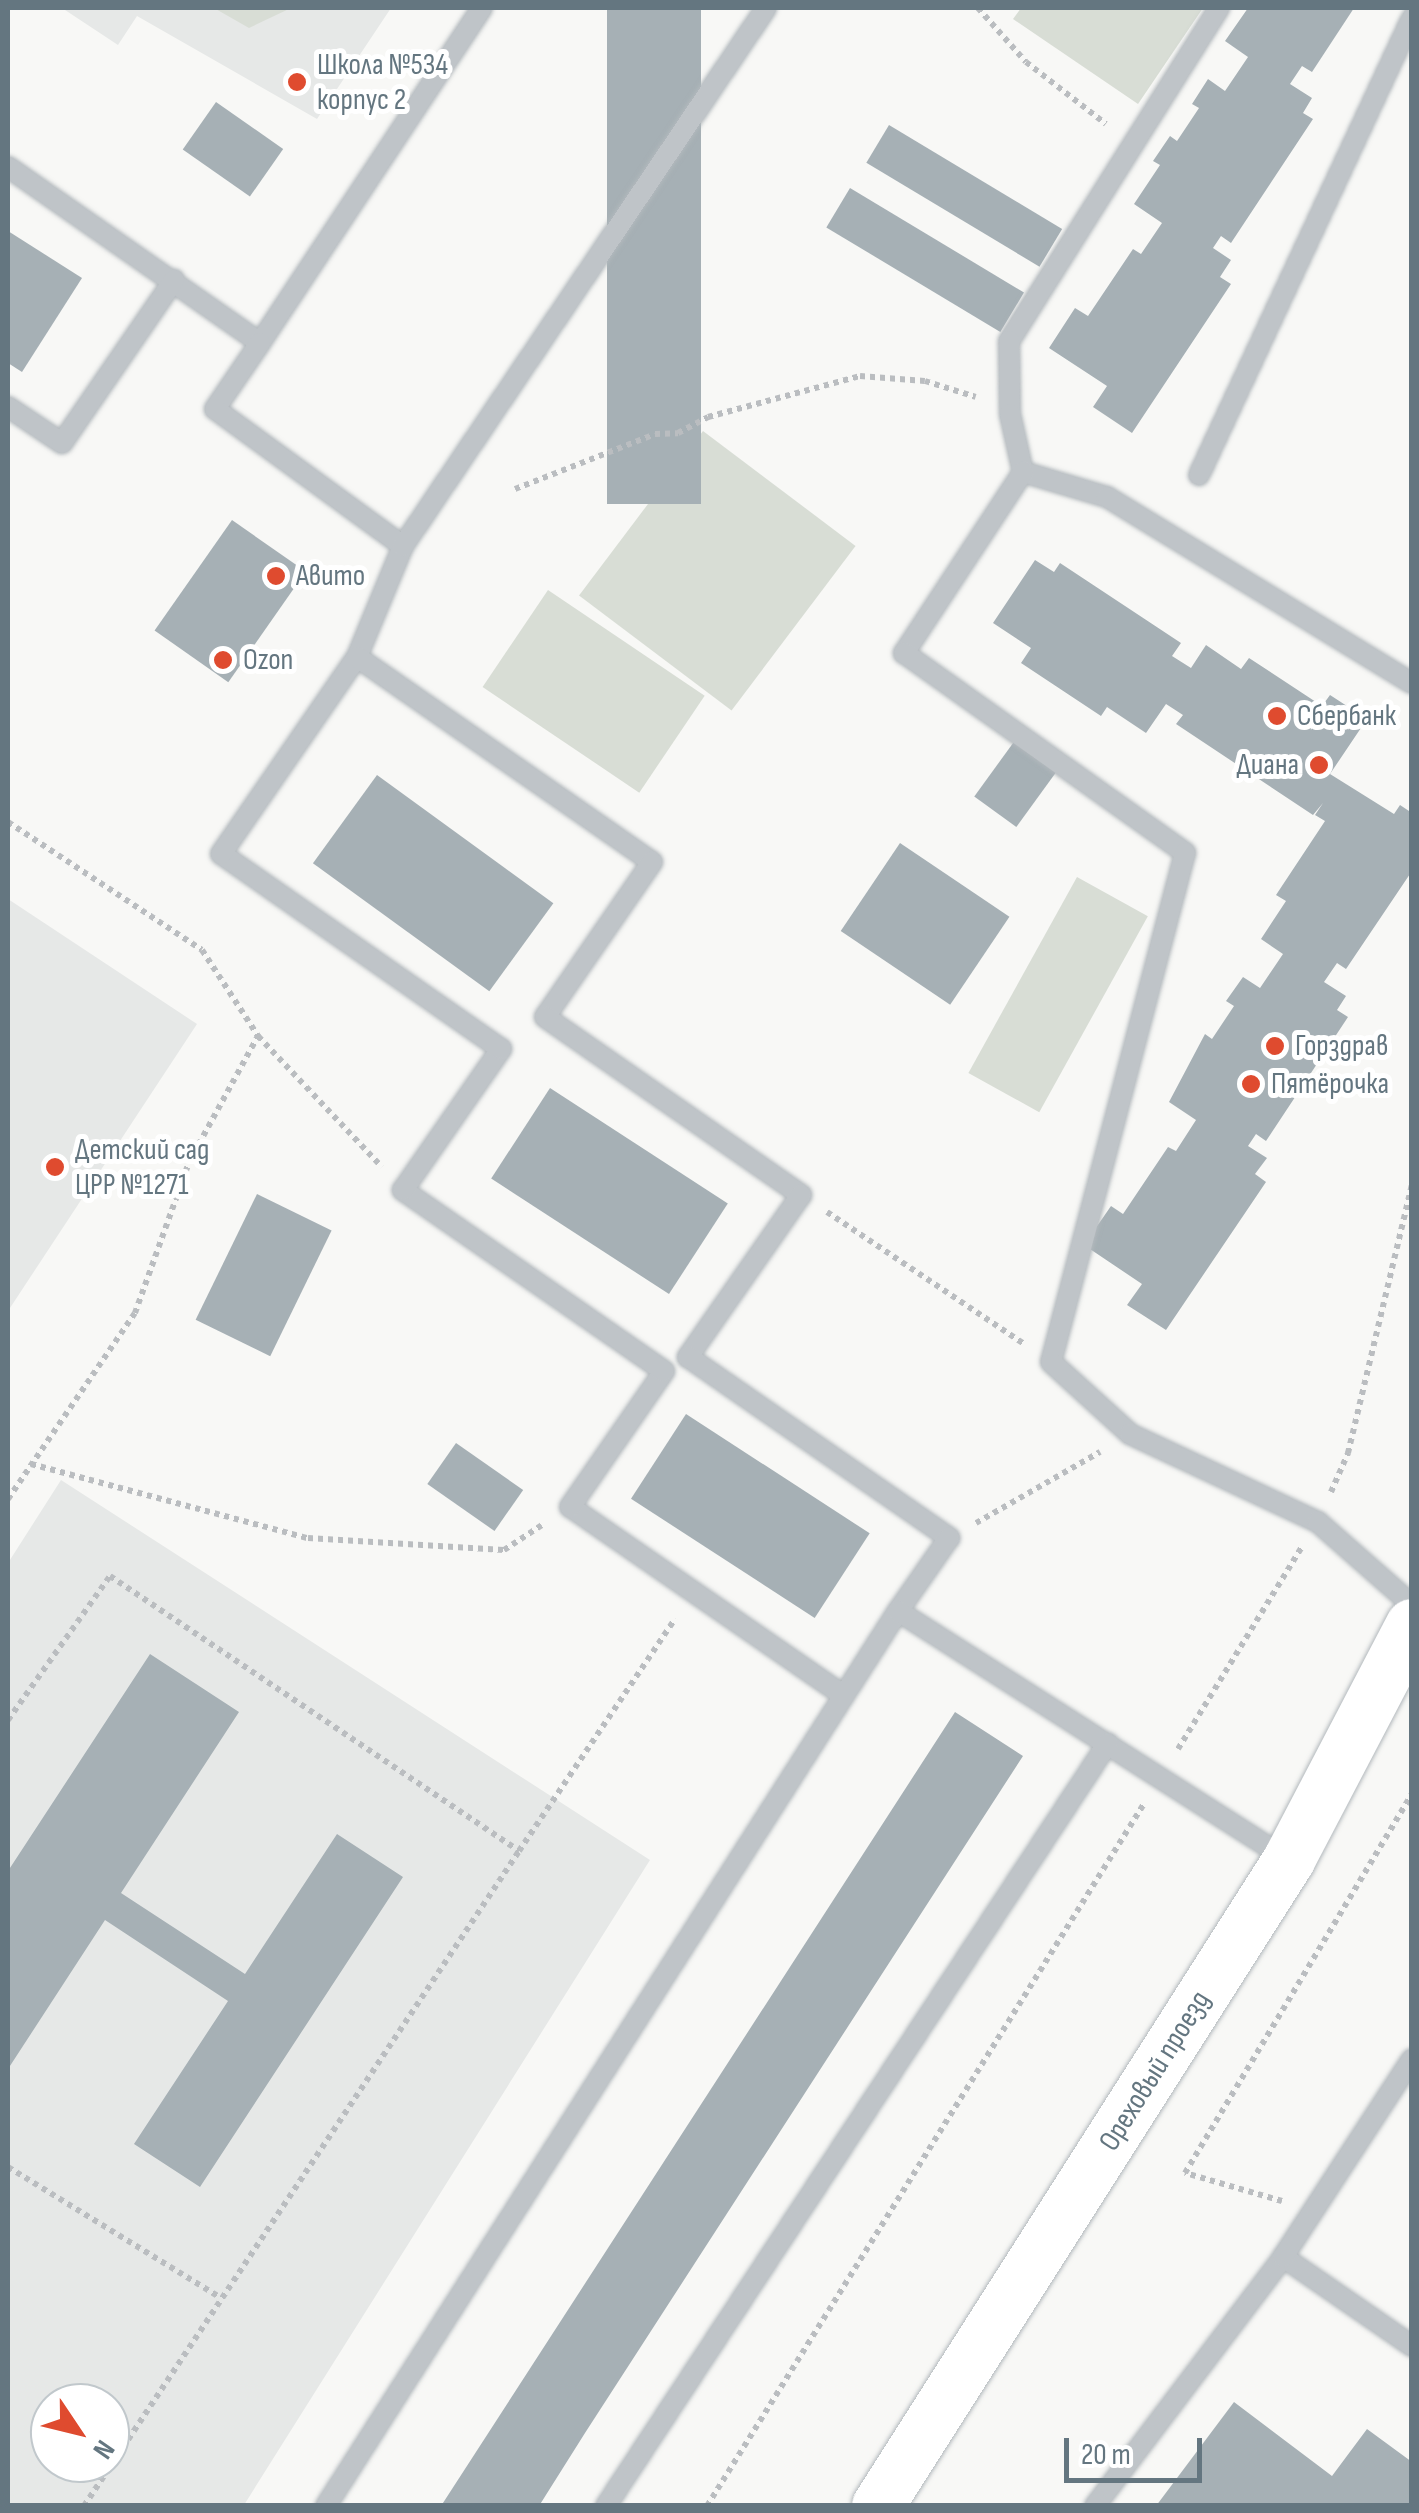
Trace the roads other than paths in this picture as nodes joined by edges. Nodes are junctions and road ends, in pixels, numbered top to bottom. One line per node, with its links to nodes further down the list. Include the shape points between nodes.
1 (482, 8): 7 (lane)
2 (766, 8): 11 (lane)
3 (1219, 8): 9 (lane, via 1009,341 1010,414)
4 (1412, 18): 10 (lane)
5 (8, 167): 6 (lane)
6 (174, 280): 7 (lane); 8 (lane, via 62,443)
7 (260, 342): 11 (lane, via 215,409)
8 (8, 407)
9 (1023, 472): 13 (lane, via 1107,496); 14 (lane, via 904,653 1186,852 1051,1362 1130,1434 1318,1522)
10 (1199, 475)
11 (402, 546): 12 (lane)
12 (357, 657): 15 (lane, via 652,862 545,1017 801,1195 688,1357 949,1538); 17 (lane, via 220,854 501,1048 403,1190 664,1371 570,1506)
13 (1412, 682)
14 (1412, 1605)
15 (898, 1610): 17 (lane); 18 (lane)
16 (1412, 1625): 19 (street, Ореховый проезд)
17 (843, 1695): 23 (lane)
18 (1108, 1743): 19 (lane); 24 (lane)
19 (1290, 1860): 25 (street, Ореховый проезд)
20 (1412, 2058): 21 (lane)
21 (1283, 2257): 22 (lane); 26 (lane)
22 (1412, 2346)
23 (326, 2506)
24 (606, 2506)
25 (878, 2506)
26 (1095, 2506)

